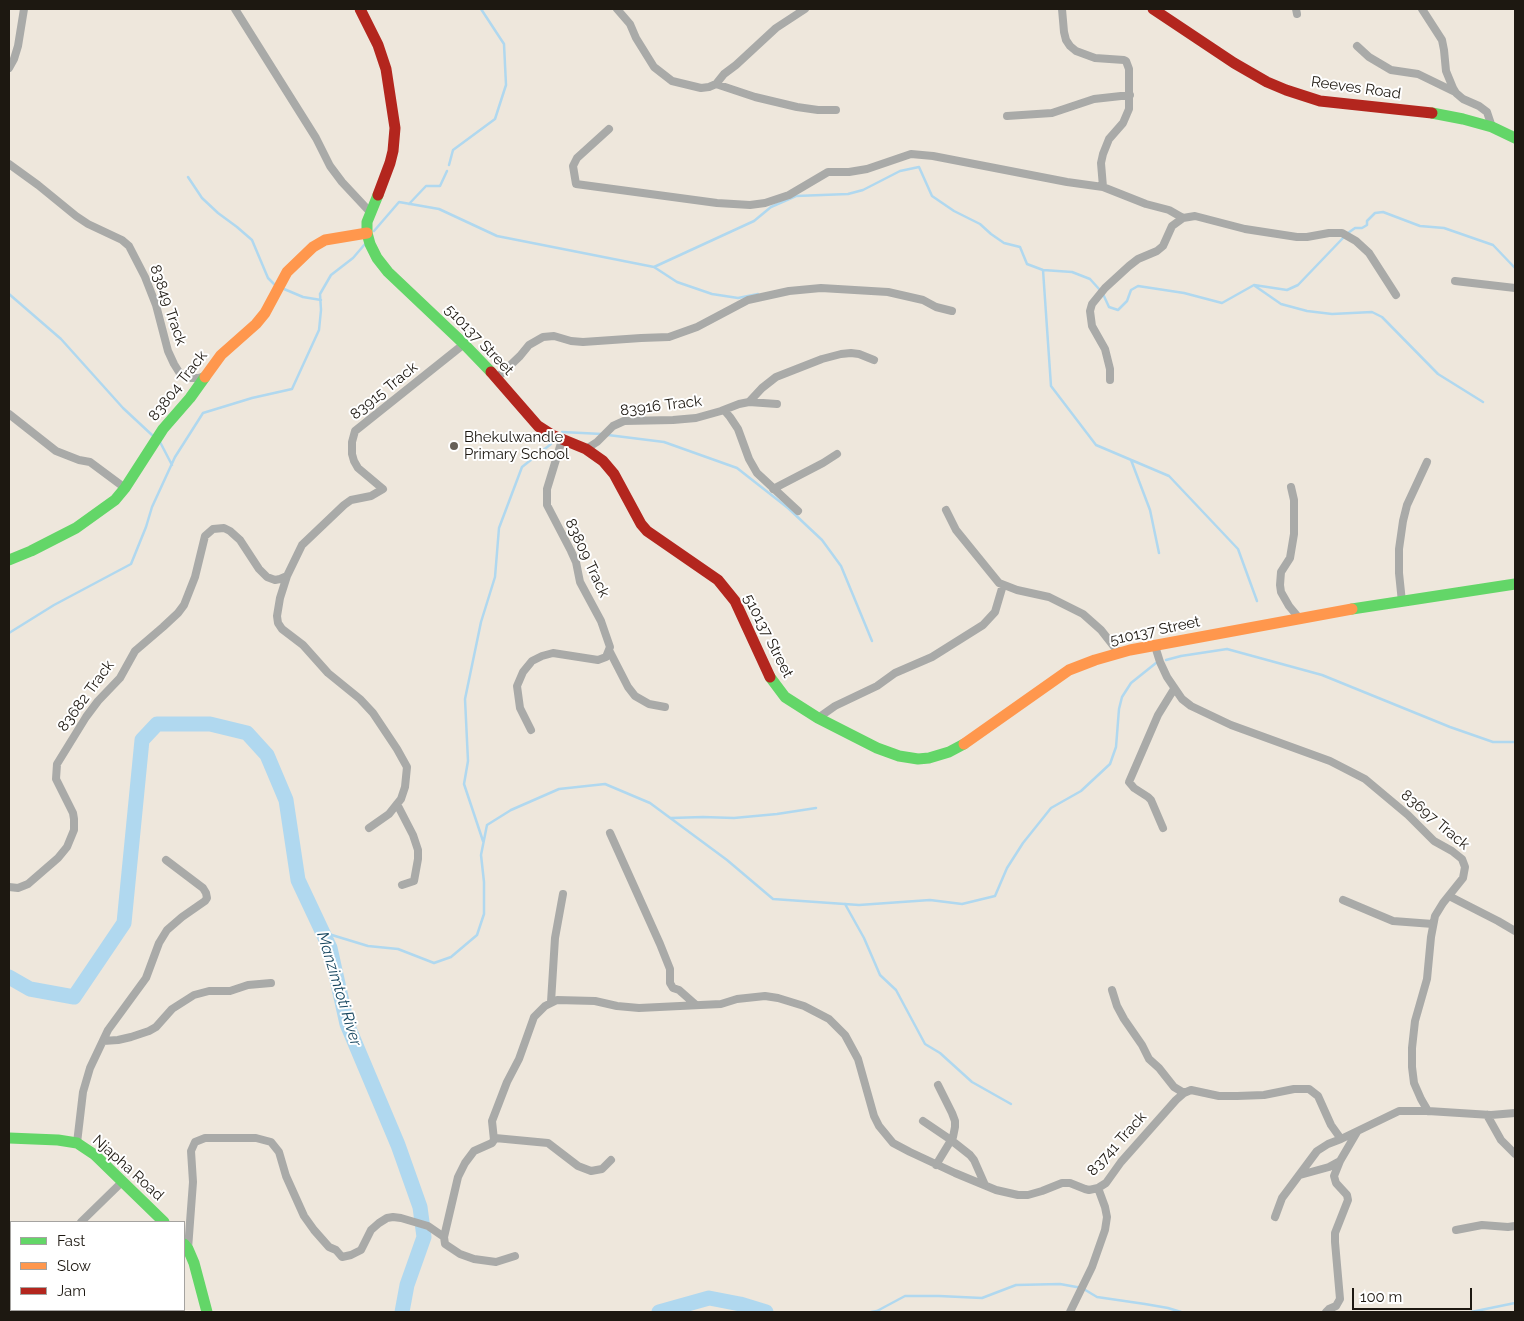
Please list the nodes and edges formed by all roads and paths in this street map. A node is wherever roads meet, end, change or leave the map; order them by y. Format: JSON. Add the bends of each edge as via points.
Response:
{"nodes":[{"id":1,"x":24,"y":9,"type":"edge"},
{"id":2,"x":235,"y":9,"type":"edge"},
{"id":3,"x":360,"y":9,"type":"edge"},
{"id":4,"x":617,"y":9,"type":"edge"},
{"id":5,"x":805,"y":9,"type":"edge"},
{"id":6,"x":1062,"y":9,"type":"edge"},
{"id":7,"x":1153,"y":9,"type":"edge"},
{"id":8,"x":1422,"y":9,"type":"edge"},
{"id":9,"x":1357,"y":46,"type":"dead end"},
{"id":10,"x":9,"y":68,"type":"edge"},
{"id":11,"x":718,"y":81,"type":"junction"},
{"id":12,"x":1455,"y":92,"type":"junction"},
{"id":13,"x":1130,"y":95,"type":"junction"},
{"id":14,"x":836,"y":110,"type":"dead end"},
{"id":15,"x":1007,"y":116,"type":"dead end"},
{"id":16,"x":1492,"y":127,"type":"junction"},
{"id":17,"x":609,"y":129,"type":"dead end"},
{"id":18,"x":1515,"y":138,"type":"edge"},
{"id":19,"x":9,"y":164,"type":"edge"},
{"id":20,"x":1104,"y":187,"type":"junction"},
{"id":21,"x":370,"y":212,"type":"junction"},
{"id":22,"x":1184,"y":218,"type":"junction"},
{"id":23,"x":367,"y":232,"type":"junction"},
{"id":24,"x":1455,"y":282,"type":"dead end"},
{"id":25,"x":1515,"y":288,"type":"edge"},
{"id":26,"x":1396,"y":295,"type":"dead end"},
{"id":27,"x":952,"y":311,"type":"dead end"},
{"id":28,"x":464,"y":344,"type":"junction"},
{"id":29,"x":874,"y":360,"type":"dead end"},
{"id":30,"x":205,"y":376,"type":"junction"},
{"id":31,"x":186,"y":378,"type":"junction"},
{"id":32,"x":497,"y":378,"type":"junction"},
{"id":33,"x":1110,"y":380,"type":"dead end"},
{"id":34,"x":190,"y":398,"type":"junction"},
{"id":35,"x":749,"y":402,"type":"junction"},
{"id":36,"x":777,"y":404,"type":"dead end"},
{"id":37,"x":724,"y":410,"type":"junction"},
{"id":38,"x":9,"y":414,"type":"edge"},
{"id":39,"x":562,"y":440,"type":"junction"},
{"id":40,"x":586,"y":449,"type":"junction"},
{"id":41,"x":837,"y":454,"type":"dead end"},
{"id":42,"x":1427,"y":462,"type":"dead end"},
{"id":43,"x":1291,"y":487,"type":"dead end"},
{"id":44,"x":125,"y":488,"type":"junction"},
{"id":45,"x":773,"y":489,"type":"junction"},
{"id":46,"x":946,"y":510,"type":"dead end"},
{"id":47,"x":798,"y":511,"type":"dead end"},
{"id":48,"x":9,"y":560,"type":"edge"},
{"id":49,"x":287,"y":576,"type":"junction"},
{"id":50,"x":1515,"y":584,"type":"edge"},
{"id":51,"x":1003,"y":585,"type":"junction"},
{"id":52,"x":1402,"y":602,"type":"junction"},
{"id":53,"x":1300,"y":618,"type":"junction"},
{"id":54,"x":1155,"y":646,"type":"junction"},
{"id":55,"x":609,"y":650,"type":"junction"},
{"id":56,"x":1119,"y":652,"type":"junction"},
{"id":57,"x":1174,"y":689,"type":"junction"},
{"id":58,"x":665,"y":707,"type":"dead end"},
{"id":59,"x":818,"y":718,"type":"junction"},
{"id":60,"x":531,"y":730,"type":"dead end"},
{"id":61,"x":397,"y":804,"type":"junction"},
{"id":62,"x":369,"y":828,"type":"dead end"},
{"id":63,"x":1163,"y":828,"type":"dead end"},
{"id":64,"x":610,"y":833,"type":"dead end"},
{"id":65,"x":166,"y":860,"type":"dead end"},
{"id":66,"x":402,"y":885,"type":"dead end"},
{"id":67,"x":9,"y":887,"type":"edge"},
{"id":68,"x":563,"y":894,"type":"dead end"},
{"id":69,"x":1449,"y":896,"type":"junction"},
{"id":70,"x":1343,"y":900,"type":"dead end"},
{"id":71,"x":1433,"y":924,"type":"junction"},
{"id":72,"x":1515,"y":931,"type":"edge"},
{"id":73,"x":271,"y":983,"type":"dead end"},
{"id":74,"x":1112,"y":990,"type":"dead end"},
{"id":75,"x":551,"y":1002,"type":"junction"},
{"id":76,"x":696,"y":1005,"type":"junction"},
{"id":77,"x":103,"y":1040,"type":"junction"},
{"id":78,"x":938,"y":1085,"type":"dead end"},
{"id":79,"x":1184,"y":1093,"type":"junction"},
{"id":80,"x":1428,"y":1110,"type":"junction"},
{"id":81,"x":1515,"y":1113,"type":"edge"},
{"id":82,"x":1487,"y":1115,"type":"junction"},
{"id":83,"x":923,"y":1121,"type":"dead end"},
{"id":84,"x":1357,"y":1132,"type":"junction"},
{"id":85,"x":9,"y":1138,"type":"edge"},
{"id":86,"x":495,"y":1138,"type":"junction"},
{"id":87,"x":1340,"y":1139,"type":"junction"},
{"id":88,"x":951,"y":1140,"type":"junction"},
{"id":89,"x":77,"y":1143,"type":"junction"},
{"id":90,"x":1515,"y":1154,"type":"edge"},
{"id":91,"x":611,"y":1160,"type":"dead end"},
{"id":92,"x":1340,"y":1161,"type":"junction"},
{"id":93,"x":936,"y":1165,"type":"junction"},
{"id":94,"x":1300,"y":1175,"type":"junction"},
{"id":95,"x":122,"y":1182,"type":"junction"},
{"id":96,"x":985,"y":1185,"type":"junction"},
{"id":97,"x":1098,"y":1188,"type":"junction"},
{"id":98,"x":1274,"y":1217,"type":"dead end"},
{"id":99,"x":82,"y":1221,"type":"edge"},
{"id":100,"x":163,"y":1221,"type":"edge"},
{"id":101,"x":1515,"y":1226,"type":"edge"},
{"id":102,"x":1456,"y":1230,"type":"dead end"},
{"id":103,"x":444,"y":1237,"type":"junction"},
{"id":104,"x":186,"y":1246,"type":"edge"},
{"id":105,"x":515,"y":1256,"type":"dead end"},
{"id":106,"x":206,"y":1312,"type":"edge"},
{"id":107,"x":1070,"y":1312,"type":"edge"},
{"id":108,"x":1326,"y":1312,"type":"edge"}],
"edges":[{"from":1,"to":10,"type":"street","via":[[18,46]]},
{"from":2,"to":21,"type":"street","via":[[316,138],[330,166]]},
{"from":3,"to":21,"type":"street","name":"510137 Street","via":[[386,69],[395,128],[390,163]]},
{"from":4,"to":11,"type":"street","via":[[630,24],[646,57],[663,76],[707,88]]},
{"from":5,"to":11,"type":"street","via":[[776,28]]},
{"from":6,"to":13,"type":"street","via":[[1064,32],[1070,46],[1095,58],[1126,61]]},
{"from":7,"to":16,"type":"street","name":"Reeves Road","via":[[1234,63],[1286,90],[1320,101],[1431,113]]},
{"from":8,"to":12,"type":"street","via":[[1442,40],[1448,77]]},
{"from":9,"to":12,"type":"street","via":[[1391,70],[1418,74]]},
{"from":11,"to":14,"type":"street","via":[[755,97],[797,107]]},
{"from":12,"to":16,"type":"street","via":[[1487,112]]},
{"from":13,"to":15,"type":"street","via":[[1094,99],[1052,113]]},
{"from":13,"to":20,"type":"street","via":[[1127,117],[1109,139],[1103,154]]},
{"from":16,"to":18,"type":"street","name":"Reeves Road"},
{"from":17,"to":20,"type":"street","via":[[577,158],[573,166],[576,184],[750,205],[789,195],[828,172],[867,169],[921,154]]},
{"from":19,"to":31,"type":"street","name":"83849 Track","via":[[76,216],[129,246],[156,305],[168,351]]},
{"from":20,"to":22,"type":"street"},
{"from":21,"to":23,"type":"street","name":"510137 Street"},
{"from":22,"to":26,"type":"street","via":[[1195,216],[1245,229],[1297,237],[1342,233],[1369,253]]},
{"from":22,"to":33,"type":"street","via":[[1172,226],[1163,246],[1128,266],[1092,304],[1092,326],[1105,349]]},
{"from":23,"to":28,"type":"street","name":"510137 Street","via":[[376,258],[388,272]]},
{"from":23,"to":30,"type":"street","name":"83804 Track","via":[[325,240],[303,254],[287,272],[256,324],[220,355]]},
{"from":24,"to":25,"type":"street"},
{"from":27,"to":32,"type":"street","via":[[888,292],[821,288],[789,291],[748,300],[697,328],[668,337],[584,342],[543,337],[529,345]]},
{"from":28,"to":32,"type":"street","name":"510137 Street"},
{"from":28,"to":49,"type":"street","name":"83915 Track","via":[[355,431],[352,442],[354,461],[383,489],[344,505],[302,545]]},
{"from":29,"to":35,"type":"street","via":[[859,354],[822,359],[776,377]]},
{"from":30,"to":31,"type":"street"},
{"from":30,"to":34,"type":"street","name":"83804 Track"},
{"from":31,"to":34,"type":"street"},
{"from":32,"to":39,"type":"street","name":"510137 Street","via":[[538,426]]},
{"from":34,"to":44,"type":"street","name":"83804 Track","via":[[163,429]]},
{"from":35,"to":36,"type":"street","name":"83916 Track"},
{"from":35,"to":37,"type":"street","name":"83916 Track"},
{"from":37,"to":40,"type":"street","name":"83916 Track","via":[[684,420],[624,421]]},
{"from":37,"to":45,"type":"street","via":[[738,429],[757,473]]},
{"from":38,"to":44,"type":"street","via":[[56,451],[90,462]]},
{"from":39,"to":40,"type":"street","name":"510137 Street"},
{"from":39,"to":55,"type":"street","name":"83809 Track","via":[[549,480],[547,501],[576,562],[582,587],[601,620]]},
{"from":40,"to":59,"type":"street","name":"510137 Street","via":[[608,466],[643,527],[718,580],[735,601],[778,688]]},
{"from":41,"to":45,"type":"street"},
{"from":42,"to":52,"type":"street","via":[[1407,504],[1403,521],[1399,550]]},
{"from":43,"to":53,"type":"street","via":[[1294,534],[1280,585],[1289,606]]},
{"from":44,"to":48,"type":"street","name":"83804 Track","via":[[115,500],[76,528]]},
{"from":45,"to":47,"type":"street"},
{"from":46,"to":51,"type":"street","via":[[956,530]]},
{"from":49,"to":61,"type":"street","via":[[278,609],[278,623],[328,673],[360,699],[397,749],[407,767],[407,777]]},
{"from":49,"to":67,"type":"street","name":"83682 Track","via":[[275,580],[267,577],[240,540],[224,528],[212,529],[205,536],[184,605],[135,651],[120,678],[86,717],[57,764],[56,779],[74,819],[74,830],[67,847],[28,884]]},
{"from":50,"to":52,"type":"street","name":"510137 Street"},
{"from":51,"to":56,"type":"street","via":[[1049,597],[1083,614]]},
{"from":51,"to":59,"type":"street","via":[[996,612],[983,625],[932,657],[835,706]]},
{"from":52,"to":53,"type":"street","name":"510137 Street"},
{"from":53,"to":54,"type":"street","name":"510137 Street"},
{"from":54,"to":56,"type":"street","name":"510137 Street"},
{"from":54,"to":57,"type":"street","name":"83697 Track"},
{"from":55,"to":58,"type":"street","name":"83809 Track","via":[[635,696],[649,704]]},
{"from":55,"to":60,"type":"street","via":[[606,657],[598,660],[557,653],[532,661],[517,686],[520,708]]},
{"from":56,"to":59,"type":"street","name":"510137 Street","via":[[1069,670],[965,743],[929,758],[910,758],[888,752]]},
{"from":57,"to":63,"type":"street","via":[[1158,715],[1129,782],[1151,800]]},
{"from":57,"to":69,"type":"street","name":"83697 Track","via":[[1198,710],[1330,761],[1373,784],[1434,841],[1462,859],[1464,874]]},
{"from":61,"to":62,"type":"street"},
{"from":61,"to":66,"type":"street","via":[[418,850],[414,881]]},
{"from":64,"to":76,"type":"street","via":[[660,944],[670,969],[670,983]]},
{"from":65,"to":77,"type":"street","via":[[203,888],[207,898],[168,930],[146,978]]},
{"from":68,"to":75,"type":"street","via":[[555,938]]},
{"from":69,"to":71,"type":"street","name":"83697 Track","via":[[1438,910]]},
{"from":69,"to":72,"type":"street"},
{"from":70,"to":71,"type":"street","via":[[1392,921]]},
{"from":71,"to":80,"type":"street","name":"83697 Track","via":[[1427,979],[1415,1021],[1412,1048],[1414,1083]]},
{"from":73,"to":77,"type":"street","via":[[194,995],[172,1009],[149,1031],[130,1038]]},
{"from":74,"to":79,"type":"street","via":[[1120,1013],[1149,1059],[1174,1087]]},
{"from":75,"to":76,"type":"street","name":"83741 Track","via":[[577,1000],[639,1008]]},
{"from":75,"to":86,"type":"street","via":[[534,1017],[519,1059],[506,1082],[492,1121]]},
{"from":76,"to":93,"type":"street","name":"83741 Track","via":[[721,1004],[756,996],[778,998],[823,1015],[845,1035],[858,1059],[879,1126],[898,1146]]},
{"from":77,"to":89,"type":"street","via":[[83,1092]]},
{"from":78,"to":88,"type":"street","via":[[955,1121]]},
{"from":79,"to":87,"type":"street","via":[[1196,1090],[1219,1096],[1237,1096],[1309,1089],[1318,1096]]},
{"from":79,"to":97,"type":"street","name":"83741 Track"},
{"from":80,"to":82,"type":"street"},
{"from":80,"to":84,"type":"street","via":[[1396,1112]]},
{"from":81,"to":82,"type":"street"},
{"from":82,"to":90,"type":"street","via":[[1501,1140]]},
{"from":83,"to":88,"type":"street"},
{"from":84,"to":87,"type":"street"},
{"from":84,"to":92,"type":"street"},
{"from":85,"to":89,"type":"street","name":"Njapha Road"},
{"from":86,"to":91,"type":"street","via":[[548,1143],[578,1166],[591,1171],[602,1169]]},
{"from":86,"to":103,"type":"street","via":[[492,1143],[474,1151],[464,1163]]},
{"from":87,"to":94,"type":"street","via":[[1318,1149]]},
{"from":88,"to":93,"type":"street"},
{"from":88,"to":96,"type":"street","via":[[974,1160]]},
{"from":89,"to":95,"type":"street","name":"Njapha Road","via":[[95,1155]]},
{"from":92,"to":94,"type":"street"},
{"from":92,"to":108,"type":"street","via":[[1334,1180],[1347,1194],[1348,1200],[1335,1242],[1340,1294],[1338,1304]]},
{"from":93,"to":96,"type":"street","name":"83741 Track"},
{"from":94,"to":98,"type":"street","via":[[1282,1198]]},
{"from":95,"to":99,"type":"street"},
{"from":95,"to":100,"type":"street","name":"Njapha Road"},
{"from":96,"to":97,"type":"street","name":"83741 Track","via":[[1018,1195],[1042,1191],[1062,1182],[1089,1190]]},
{"from":97,"to":107,"type":"street","via":[[1107,1217],[1105,1230]]},
{"from":101,"to":102,"type":"street","via":[[1482,1225]]},
{"from":103,"to":104,"type":"street","via":[[428,1226],[387,1218],[371,1230],[361,1250],[342,1257],[304,1216],[279,1152],[271,1142],[256,1138],[205,1138],[195,1142],[191,1151],[193,1182]]},
{"from":103,"to":105,"type":"street","via":[[448,1246],[474,1259],[496,1262]]},
{"from":104,"to":106,"type":"street","via":[[194,1263]]}]}
